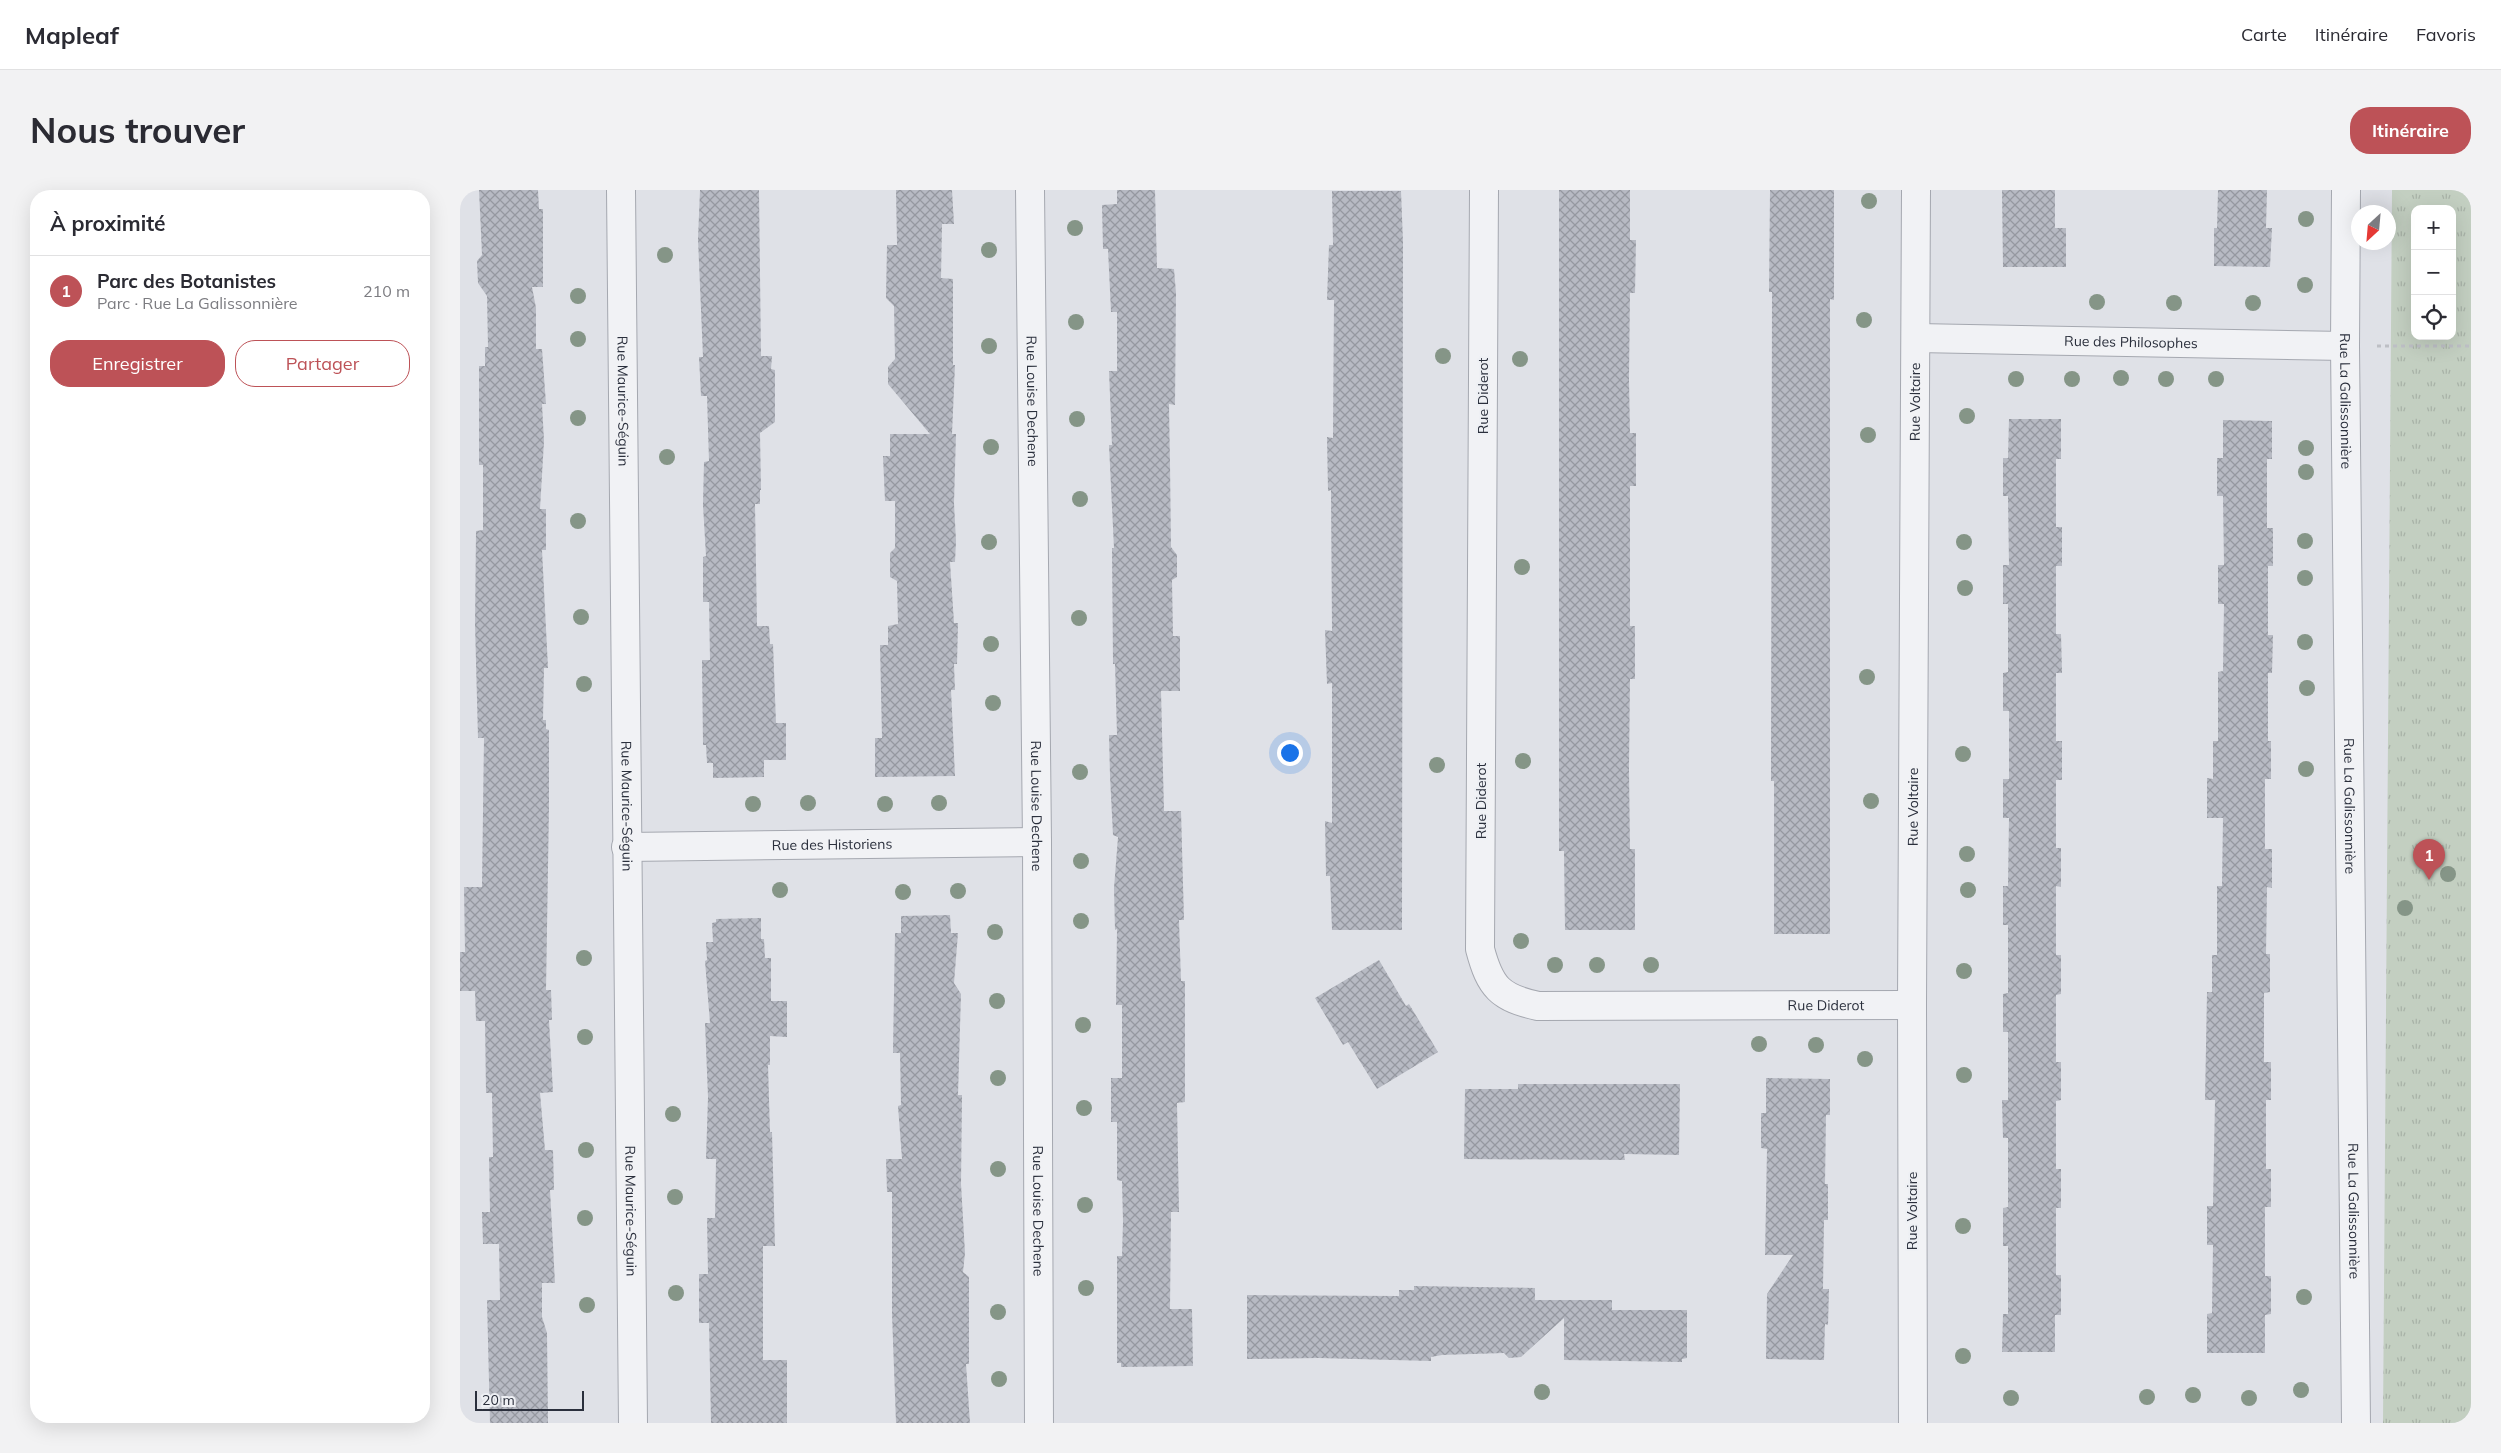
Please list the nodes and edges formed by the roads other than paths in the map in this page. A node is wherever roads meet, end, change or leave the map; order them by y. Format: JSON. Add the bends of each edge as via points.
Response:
{"nodes":[{"id":1,"x":621,"y":190,"type":"edge"},
{"id":2,"x":1030,"y":190,"type":"edge"},
{"id":3,"x":1484,"y":190,"type":"edge"},
{"id":4,"x":1916,"y":190,"type":"edge"},
{"id":5,"x":2346,"y":190,"type":"edge"},
{"id":6,"x":1916,"y":338,"type":"junction"},
{"id":7,"x":2345,"y":346,"type":"junction"},
{"id":8,"x":1037,"y":842,"type":"junction"},
{"id":9,"x":626,"y":847,"type":"junction"},
{"id":10,"x":1912,"y":1005,"type":"junction"},
{"id":11,"x":632,"y":1423,"type":"edge"},
{"id":12,"x":1039,"y":1423,"type":"edge"},
{"id":13,"x":1913,"y":1423,"type":"edge"},
{"id":14,"x":2356,"y":1423,"type":"edge"}],
"edges":[{"from":1,"to":9,"type":"street","name":"Rue Maurice-Séguin"},
{"from":2,"to":8,"type":"street","name":"Rue Louise Dechene"},
{"from":3,"to":10,"type":"street","name":"Rue Diderot","via":[[1480,950],[1486,972],[1500,992],[1518,1002],[1538,1006]]},
{"from":4,"to":6,"type":"street","name":"Rue Voltaire"},
{"from":5,"to":7,"type":"street","name":"Rue La Galissonnière"},
{"from":6,"to":7,"type":"street","name":"Rue des Philosophes"},
{"from":6,"to":10,"type":"street","name":"Rue Voltaire"},
{"from":7,"to":14,"type":"street","name":"Rue La Galissonnière"},
{"from":8,"to":9,"type":"street","name":"Rue des Historiens"},
{"from":8,"to":12,"type":"street","name":"Rue Louise Dechene"},
{"from":9,"to":11,"type":"street","name":"Rue Maurice-Séguin"},
{"from":10,"to":13,"type":"street","name":"Rue Voltaire"}]}
